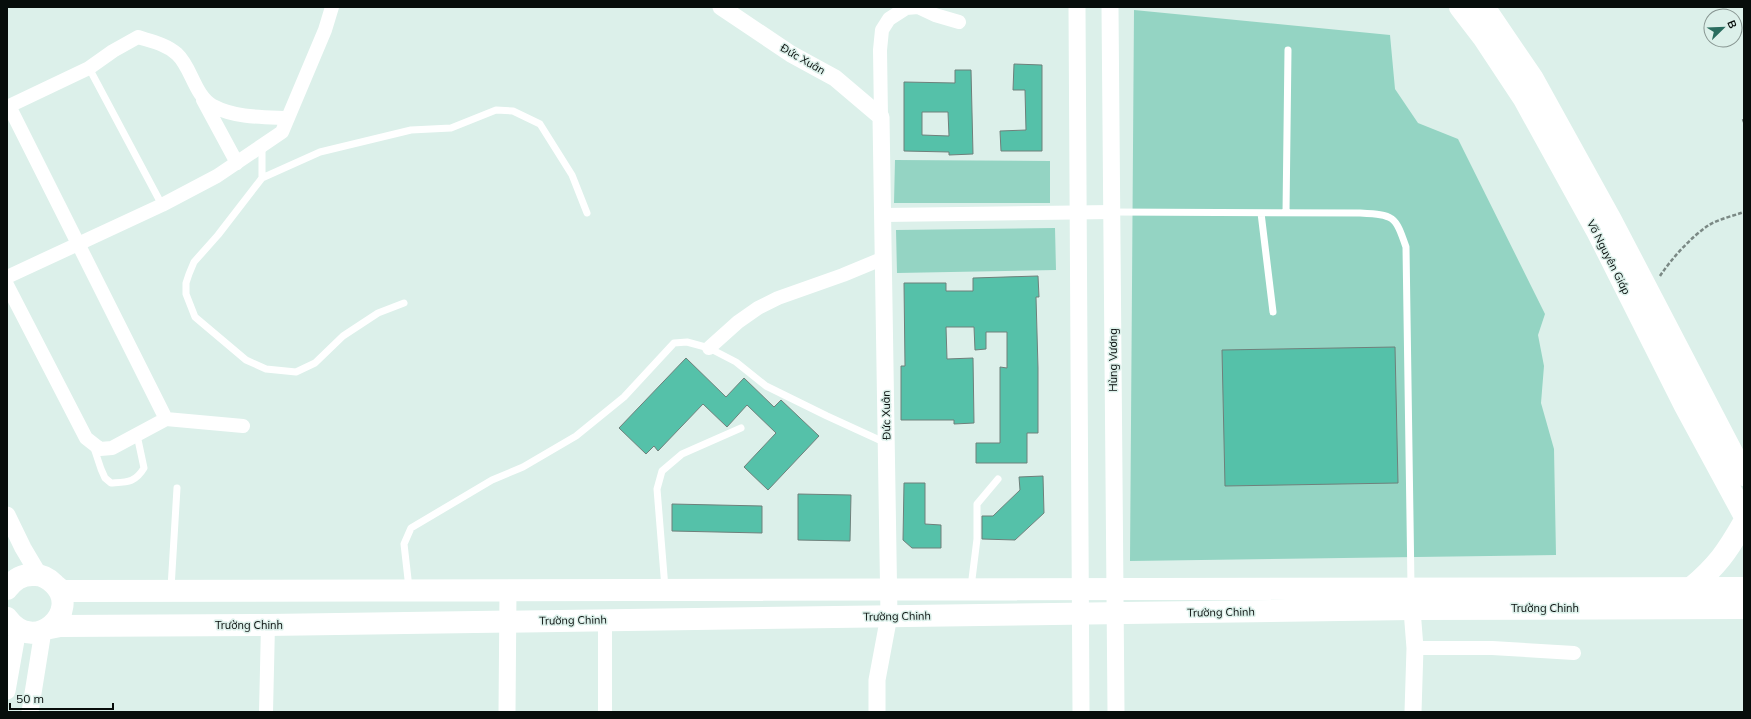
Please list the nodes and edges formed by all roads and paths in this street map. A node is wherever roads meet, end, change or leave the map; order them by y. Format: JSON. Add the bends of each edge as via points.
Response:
{"nodes":[{"id":1,"x":332,"y":7,"type":"edge"},
{"id":2,"x":721,"y":7,"type":"edge"},
{"id":3,"x":1077,"y":7,"type":"edge"},
{"id":4,"x":1110,"y":7,"type":"edge"},
{"id":5,"x":1460,"y":7,"type":"edge"},
{"id":6,"x":1484,"y":7,"type":"edge"},
{"id":7,"x":959,"y":22,"type":"dead end"},
{"id":8,"x":1288,"y":50,"type":"dead end"},
{"id":9,"x":89,"y":68,"type":"junction"},
{"id":10,"x":199,"y":92,"type":"junction"},
{"id":11,"x":8,"y":106,"type":"edge"},
{"id":12,"x":881,"y":117,"type":"junction"},
{"id":13,"x":288,"y":118,"type":"junction"},
{"id":14,"x":262,"y":147,"type":"junction"},
{"id":15,"x":237,"y":163,"type":"junction"},
{"id":16,"x":262,"y":178,"type":"junction"},
{"id":17,"x":162,"y":206,"type":"junction"},
{"id":18,"x":1112,"y":212,"type":"junction"},
{"id":19,"x":1744,"y":212,"type":"edge"},
{"id":20,"x":587,"y":213,"type":"dead end"},
{"id":21,"x":1078,"y":213,"type":"junction"},
{"id":22,"x":1261,"y":213,"type":"junction"},
{"id":23,"x":1286,"y":213,"type":"junction"},
{"id":24,"x":883,"y":215,"type":"junction"},
{"id":25,"x":79,"y":245,"type":"junction"},
{"id":26,"x":884,"y":258,"type":"junction"},
{"id":27,"x":7,"y":277,"type":"edge"},
{"id":28,"x":7,"y":285,"type":"edge"},
{"id":29,"x":1649,"y":294,"type":"junction"},
{"id":30,"x":404,"y":303,"type":"dead end"},
{"id":31,"x":1273,"y":312,"type":"dead end"},
{"id":32,"x":709,"y":348,"type":"junction"},
{"id":33,"x":166,"y":419,"type":"junction"},
{"id":34,"x":243,"y":426,"type":"dead end"},
{"id":35,"x":741,"y":428,"type":"dead end"},
{"id":36,"x":137,"y":435,"type":"junction"},
{"id":37,"x":886,"y":443,"type":"junction"},
{"id":38,"x":93,"y":445,"type":"junction"},
{"id":39,"x":1744,"y":475,"type":"edge"},
{"id":40,"x":998,"y":479,"type":"dead end"},
{"id":41,"x":176,"y":488,"type":"dead end"},
{"id":42,"x":7,"y":515,"type":"edge"},
{"id":43,"x":1744,"y":515,"type":"edge"},
{"id":44,"x":1744,"y":522,"type":"edge"},
{"id":45,"x":9,"y":581,"type":"edge"},
{"id":46,"x":48,"y":581,"type":"junction"},
{"id":47,"x":1691,"y":588,"type":"junction"},
{"id":48,"x":1744,"y":588,"type":"edge"},
{"id":49,"x":971,"y":589,"type":"junction"},
{"id":50,"x":1080,"y":589,"type":"junction"},
{"id":51,"x":1114,"y":589,"type":"junction"},
{"id":52,"x":409,"y":590,"type":"junction"},
{"id":53,"x":508,"y":590,"type":"junction"},
{"id":54,"x":666,"y":590,"type":"junction"},
{"id":55,"x":888,"y":590,"type":"junction"},
{"id":56,"x":171,"y":591,"type":"junction"},
{"id":57,"x":1411,"y":599,"type":"junction"},
{"id":58,"x":1744,"y":608,"type":"edge"},
{"id":59,"x":1080,"y":614,"type":"junction"},
{"id":60,"x":1115,"y":614,"type":"junction"},
{"id":61,"x":889,"y":616,"type":"junction"},
{"id":62,"x":666,"y":618,"type":"junction"},
{"id":63,"x":605,"y":620,"type":"junction"},
{"id":64,"x":508,"y":621,"type":"junction"},
{"id":65,"x":11,"y":624,"type":"edge"},
{"id":66,"x":268,"y":625,"type":"junction"},
{"id":67,"x":46,"y":630,"type":"junction"},
{"id":68,"x":1415,"y":648,"type":"junction"},
{"id":69,"x":1574,"y":653,"type":"dead end"},
{"id":70,"x":7,"y":691,"type":"edge"},
{"id":71,"x":30,"y":712,"type":"edge"},
{"id":72,"x":266,"y":712,"type":"edge"},
{"id":73,"x":507,"y":712,"type":"edge"},
{"id":74,"x":605,"y":712,"type":"edge"},
{"id":75,"x":877,"y":712,"type":"edge"},
{"id":76,"x":1081,"y":712,"type":"edge"},
{"id":77,"x":1116,"y":712,"type":"edge"},
{"id":78,"x":1413,"y":712,"type":"edge"}],
"edges":[{"from":1,"to":13,"type":"street"},
{"from":2,"to":12,"type":"street","name":"Đức Xuân","via":[[791,54],[835,78]]},
{"from":3,"to":21,"type":"street"},
{"from":4,"to":18,"type":"street","name":"Hùng Vương"},
{"from":5,"to":43,"type":"main road","name":"Võ Nguyên Giáp","via":[[1483,37],[1527,106],[1598,233],[1685,406]]},
{"from":6,"to":29,"type":"main road","name":"Võ Nguyên Giáp","via":[[1533,79]]},
{"from":7,"to":12,"type":"street","name":"Đức Xuân","via":[[918,7],[906,8],[889,19],[882,30],[880,50]]},
{"from":8,"to":23,"type":"lane"},
{"from":9,"to":10,"type":"street","via":[[138,37],[156,42],[176,54],[187,67]]},
{"from":9,"to":11,"type":"street"},
{"from":9,"to":17,"type":"lane"},
{"from":10,"to":13,"type":"street","via":[[213,106],[244,116]]},
{"from":10,"to":15,"type":"street"},
{"from":11,"to":25,"type":"street"},
{"from":12,"to":24,"type":"street","name":"Đức Xuân"},
{"from":13,"to":14,"type":"street","via":[[282,132]]},
{"from":14,"to":15,"type":"street"},
{"from":14,"to":16,"type":"lane"},
{"from":15,"to":17,"type":"street"},
{"from":16,"to":20,"type":"lane","via":[[320,152],[411,130],[451,128],[496,110],[513,111],[540,124],[572,175]]},
{"from":16,"to":30,"type":"lane","via":[[194,262],[186,283],[186,294],[195,317],[246,360],[266,370],[296,372],[315,364],[343,336],[378,313]]},
{"from":17,"to":25,"type":"street"},
{"from":18,"to":21,"type":"street"},
{"from":18,"to":22,"type":"lane"},
{"from":18,"to":51,"type":"street","name":"Hùng Vương"},
{"from":19,"to":29,"type":"path","via":[[1711,224],[1698,234],[1665,268]]},
{"from":21,"to":24,"type":"street"},
{"from":21,"to":50,"type":"street"},
{"from":22,"to":23,"type":"lane"},
{"from":22,"to":31,"type":"lane"},
{"from":23,"to":57,"type":"lane","via":[[1386,214],[1398,224],[1406,247]]},
{"from":24,"to":26,"type":"street","name":"Đức Xuân"},
{"from":25,"to":27,"type":"street"},
{"from":25,"to":33,"type":"street"},
{"from":26,"to":32,"type":"street","via":[[758,308]]},
{"from":26,"to":37,"type":"street","name":"Đức Xuân"},
{"from":28,"to":38,"type":"street","via":[[86,438]]},
{"from":29,"to":39,"type":"main road","name":"Võ Nguyên Giáp"},
{"from":32,"to":37,"type":"lane","via":[[736,362],[766,386]]},
{"from":32,"to":52,"type":"lane","via":[[687,342],[674,343],[624,397],[576,436],[523,467],[492,480],[411,528],[404,544]]},
{"from":33,"to":34,"type":"street"},
{"from":33,"to":36,"type":"street"},
{"from":35,"to":54,"type":"lane","via":[[682,454],[662,471],[658,489]]},
{"from":36,"to":38,"type":"street","via":[[112,448],[100,449]]},
{"from":36,"to":38,"type":"lane","via":[[144,468],[138,477],[130,481],[111,483],[105,478]]},
{"from":37,"to":55,"type":"street","name":"Đức Xuân"},
{"from":40,"to":49,"type":"lane","via":[[977,504],[977,538]]},
{"from":41,"to":56,"type":"lane"},
{"from":42,"to":46,"type":"street","via":[[22,548]]},
{"from":44,"to":47,"type":"main road","via":[[1727,552]]},
{"from":45,"to":46,"type":"main road","via":[[30,574]]},
{"from":46,"to":56,"type":"main road","name":"Trường Chinh","via":[[62,591]]},
{"from":46,"to":67,"type":"main road","via":[[61,598],[61,612],[55,623]]},
{"from":47,"to":48,"type":"main road","name":"Trường Chinh"},
{"from":47,"to":57,"type":"main road","name":"Trường Chinh"},
{"from":49,"to":50,"type":"main road","name":"Trường Chinh"},
{"from":49,"to":55,"type":"main road","name":"Trường Chinh"},
{"from":50,"to":51,"type":"main road","name":"Trường Chinh"},
{"from":50,"to":59,"type":"street"},
{"from":51,"to":57,"type":"main road","name":"Trường Chinh"},
{"from":51,"to":60,"type":"street","name":"Hùng Vương"},
{"from":52,"to":53,"type":"main road","name":"Trường Chinh"},
{"from":52,"to":56,"type":"main road","name":"Trường Chinh"},
{"from":53,"to":54,"type":"main road","name":"Trường Chinh"},
{"from":53,"to":64,"type":"street"},
{"from":54,"to":55,"type":"main road","name":"Trường Chinh"},
{"from":54,"to":62,"type":"main road"},
{"from":55,"to":61,"type":"street","name":"Đức Xuân"},
{"from":57,"to":58,"type":"main road","name":"Trường Chinh"},
{"from":57,"to":60,"type":"main road","name":"Trường Chinh"},
{"from":57,"to":68,"type":"street"},
{"from":59,"to":60,"type":"main road","name":"Trường Chinh"},
{"from":59,"to":61,"type":"main road","name":"Trường Chinh"},
{"from":59,"to":76,"type":"street"},
{"from":60,"to":77,"type":"street","name":"Hùng Vương"},
{"from":61,"to":62,"type":"main road","name":"Trường Chinh"},
{"from":61,"to":75,"type":"street","name":"Đức Xuân","via":[[876,680]]},
{"from":62,"to":63,"type":"main road","name":"Trường Chinh"},
{"from":63,"to":64,"type":"main road","name":"Trường Chinh"},
{"from":63,"to":74,"type":"street"},
{"from":64,"to":66,"type":"main road","name":"Trường Chinh"},
{"from":64,"to":73,"type":"street"},
{"from":65,"to":67,"type":"main road","name":"Trường Chinh","via":[[30,633]]},
{"from":65,"to":70,"type":"street"},
{"from":66,"to":67,"type":"main road","name":"Trường Chinh","via":[[60,626]]},
{"from":66,"to":72,"type":"street"},
{"from":67,"to":71,"type":"street"},
{"from":68,"to":69,"type":"street","via":[[1492,648]]},
{"from":68,"to":78,"type":"street"}]}
